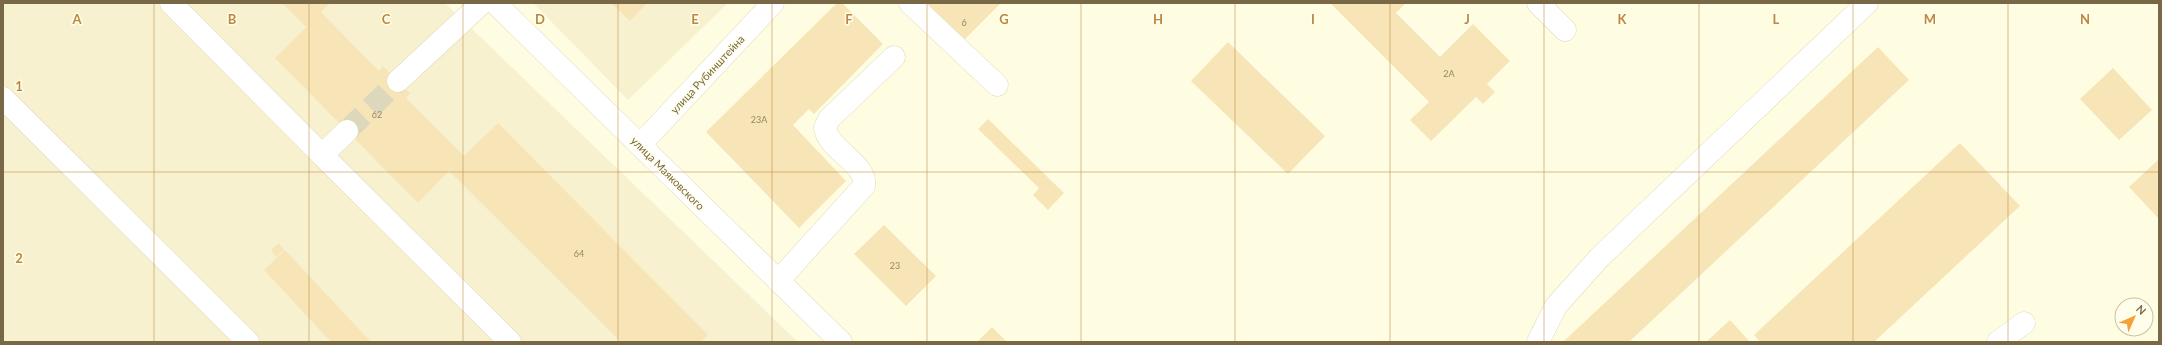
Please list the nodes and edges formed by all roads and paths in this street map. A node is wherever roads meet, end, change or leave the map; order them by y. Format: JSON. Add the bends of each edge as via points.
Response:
{"nodes":[{"id":1,"x":171,"y":3,"type":"edge"},
{"id":2,"x":482,"y":3,"type":"edge"},
{"id":3,"x":495,"y":3,"type":"edge"},
{"id":4,"x":773,"y":3,"type":"edge"},
{"id":5,"x":910,"y":3,"type":"edge"},
{"id":6,"x":1538,"y":3,"type":"edge"},
{"id":7,"x":1867,"y":3,"type":"edge"},
{"id":8,"x":1565,"y":30,"type":"dead end"},
{"id":9,"x":894,"y":57,"type":"dead end"},
{"id":10,"x":398,"y":81,"type":"tunnel mouth"},
{"id":11,"x":997,"y":85,"type":"dead end"},
{"id":12,"x":3,"y":98,"type":"edge"},
{"id":13,"x":347,"y":131,"type":"tunnel mouth"},
{"id":14,"x":640,"y":145,"type":"junction"},
{"id":15,"x":322,"y":155,"type":"junction"},
{"id":16,"x":778,"y":281,"type":"junction"},
{"id":17,"x":2024,"y":323,"type":"dead end"},
{"id":18,"x":248,"y":342,"type":"edge"},
{"id":19,"x":510,"y":342,"type":"edge"},
{"id":20,"x":841,"y":342,"type":"edge"},
{"id":21,"x":1538,"y":342,"type":"edge"},
{"id":22,"x":1998,"y":342,"type":"edge"}],
"edges":[{"from":1,"to":15,"type":"street"},
{"from":2,"to":10,"type":"street"},
{"from":3,"to":14,"type":"street","name":"улица Маяковского"},
{"from":4,"to":14,"type":"street","name":"улица Рубинштейна"},
{"from":5,"to":11,"type":"street"},
{"from":6,"to":8,"type":"street"},
{"from":7,"to":21,"type":"street","via":[[1600,257],[1556,306]]},
{"from":9,"to":16,"type":"street","via":[[826,123],[828,138],[860,172],[865,181],[864,186]]},
{"from":12,"to":18,"type":"street"},
{"from":13,"to":15,"type":"street"},
{"from":14,"to":16,"type":"street","name":"улица Маяковского"},
{"from":15,"to":19,"type":"street"},
{"from":16,"to":20,"type":"street","name":"улица Маяковского"},
{"from":17,"to":22,"type":"street"}]}
